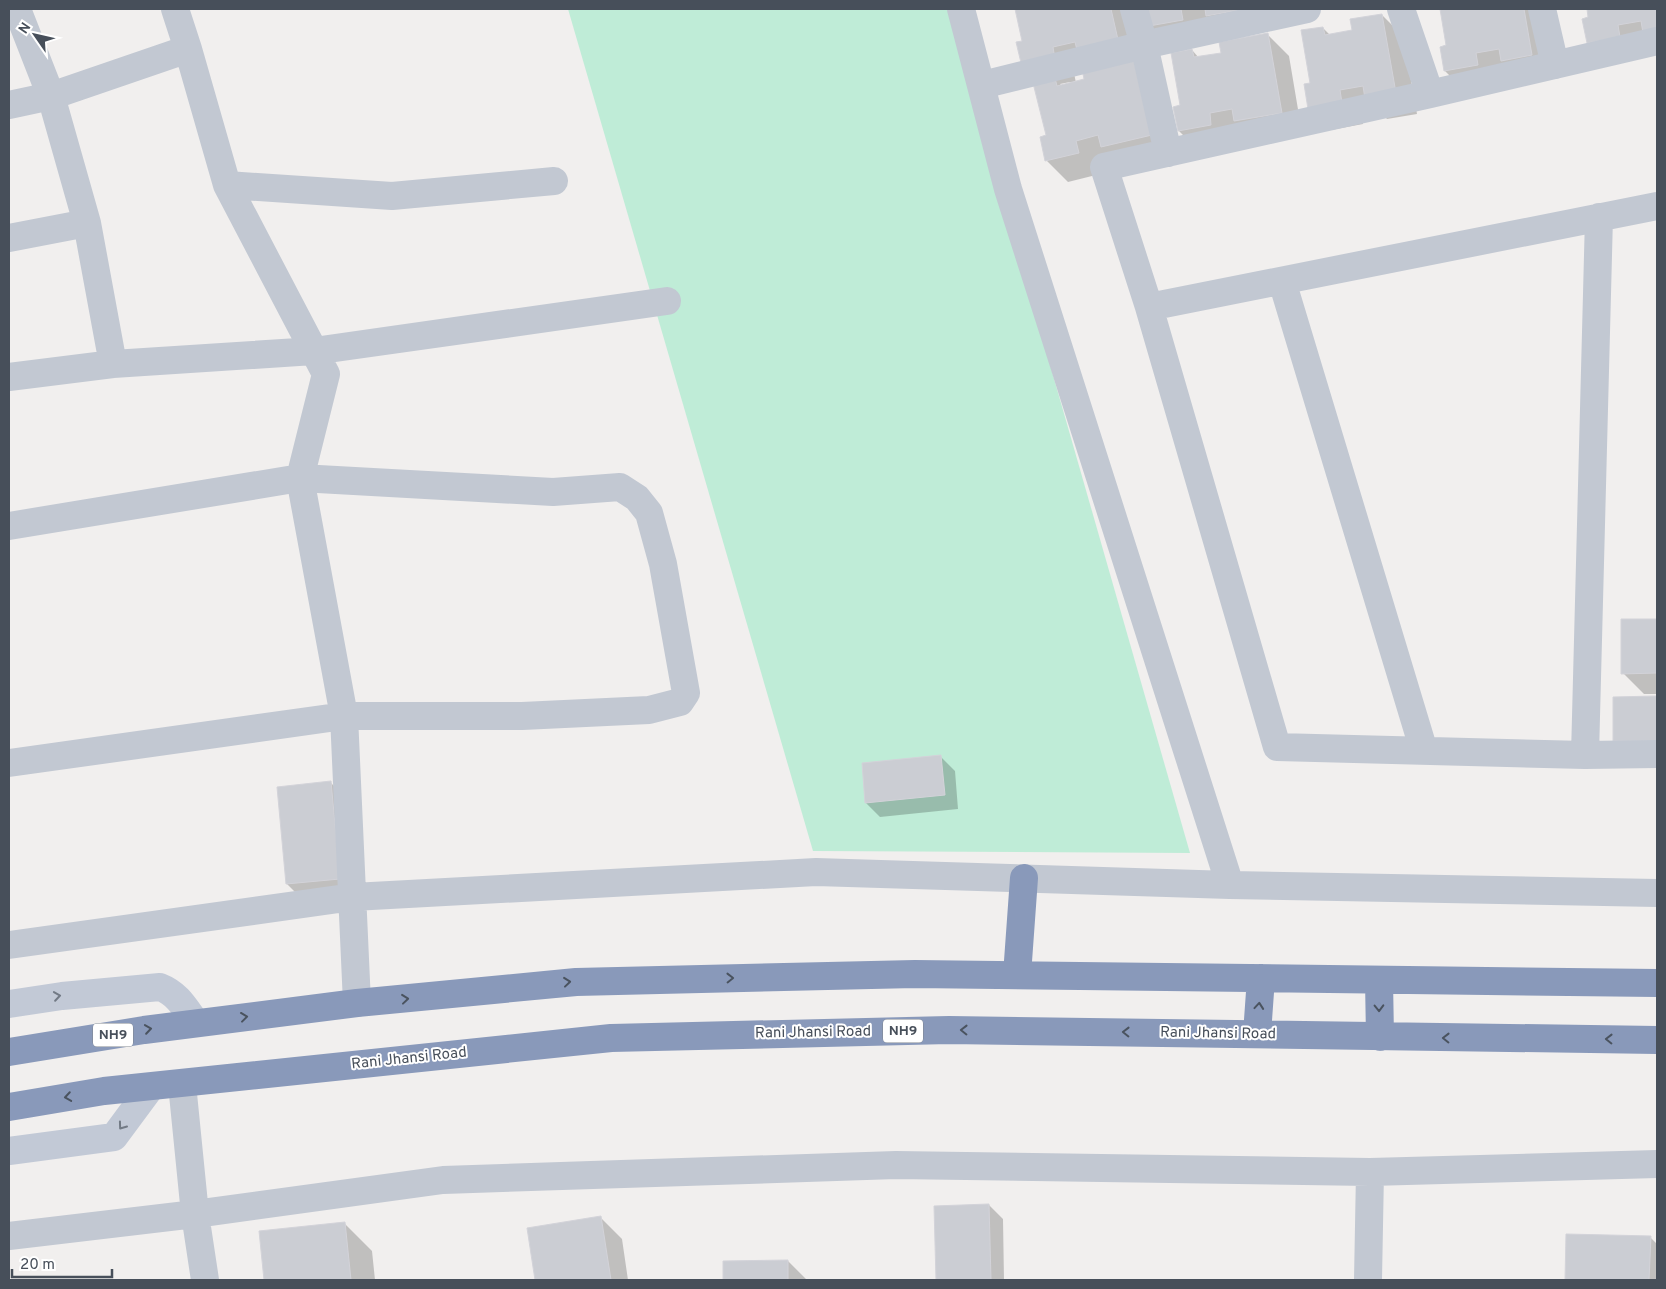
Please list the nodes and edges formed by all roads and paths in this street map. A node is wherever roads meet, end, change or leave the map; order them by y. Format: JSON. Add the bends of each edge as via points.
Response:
{"nodes":[{"id":1,"x":17,"y":9,"type":"edge"},
{"id":2,"x":175,"y":9,"type":"edge"},
{"id":3,"x":961,"y":9,"type":"edge"},
{"id":4,"x":1134,"y":9,"type":"edge"},
{"id":5,"x":1307,"y":9,"type":"edge"},
{"id":6,"x":1401,"y":9,"type":"edge"},
{"id":7,"x":1542,"y":9,"type":"edge"},
{"id":8,"x":1657,"y":41,"type":"edge"},
{"id":9,"x":1144,"y":45,"type":"junction"},
{"id":10,"x":188,"y":49,"type":"junction"},
{"id":11,"x":1555,"y":65,"type":"junction"},
{"id":12,"x":982,"y":85,"type":"junction"},
{"id":13,"x":1430,"y":94,"type":"junction"},
{"id":14,"x":51,"y":96,"type":"junction"},
{"id":15,"x":9,"y":106,"type":"edge"},
{"id":16,"x":1168,"y":153,"type":"junction"},
{"id":17,"x":554,"y":181,"type":"dead end"},
{"id":18,"x":226,"y":185,"type":"junction"},
{"id":19,"x":1657,"y":206,"type":"edge"},
{"id":20,"x":1598,"y":217,"type":"junction"},
{"id":21,"x":87,"y":223,"type":"junction"},
{"id":22,"x":9,"y":238,"type":"edge"},
{"id":23,"x":1282,"y":281,"type":"junction"},
{"id":24,"x":667,"y":301,"type":"dead end"},
{"id":25,"x":1149,"y":307,"type":"junction"},
{"id":26,"x":314,"y":351,"type":"junction"},
{"id":27,"x":113,"y":364,"type":"junction"},
{"id":28,"x":9,"y":377,"type":"edge"},
{"id":29,"x":300,"y":478,"type":"junction"},
{"id":30,"x":9,"y":526,"type":"edge"},
{"id":31,"x":344,"y":716,"type":"junction"},
{"id":32,"x":1424,"y":751,"type":"junction"},
{"id":33,"x":1657,"y":754,"type":"edge"},
{"id":34,"x":1585,"y":755,"type":"junction"},
{"id":35,"x":9,"y":763,"type":"edge"},
{"id":36,"x":1024,"y":878,"type":"junction"},
{"id":37,"x":1230,"y":885,"type":"junction"},
{"id":38,"x":1657,"y":893,"type":"edge"},
{"id":39,"x":353,"y":897,"type":"junction"},
{"id":40,"x":9,"y":945,"type":"edge"},
{"id":41,"x":1017,"y":975,"type":"junction"},
{"id":42,"x":1262,"y":978,"type":"junction"},
{"id":43,"x":1378,"y":980,"type":"junction"},
{"id":44,"x":1657,"y":983,"type":"edge"},
{"id":45,"x":357,"y":1003,"type":"junction"},
{"id":46,"x":9,"y":1004,"type":"edge"},
{"id":47,"x":196,"y":1023,"type":"junction"},
{"id":48,"x":1257,"y":1034,"type":"junction"},
{"id":49,"x":1380,"y":1037,"type":"junction"},
{"id":50,"x":1657,"y":1040,"type":"edge"},
{"id":51,"x":20,"y":1050,"type":"edge"},
{"id":52,"x":182,"y":1084,"type":"junction"},
{"id":53,"x":151,"y":1087,"type":"junction"},
{"id":54,"x":21,"y":1105,"type":"edge"},
{"id":55,"x":9,"y":1151,"type":"edge"},
{"id":56,"x":1657,"y":1164,"type":"edge"},
{"id":57,"x":1370,"y":1172,"type":"junction"},
{"id":58,"x":195,"y":1214,"type":"junction"},
{"id":59,"x":9,"y":1236,"type":"edge"},
{"id":60,"x":205,"y":1280,"type":"edge"},
{"id":61,"x":1368,"y":1280,"type":"edge"}],
"edges":[{"from":1,"to":14,"type":"street"},
{"from":2,"to":10,"type":"street"},
{"from":3,"to":12,"type":"street"},
{"from":4,"to":9,"type":"street"},
{"from":5,"to":9,"type":"street"},
{"from":6,"to":13,"type":"street"},
{"from":7,"to":11,"type":"street"},
{"from":8,"to":11,"type":"street"},
{"from":9,"to":12,"type":"street"},
{"from":9,"to":16,"type":"street"},
{"from":10,"to":14,"type":"street"},
{"from":10,"to":18,"type":"street"},
{"from":11,"to":13,"type":"street"},
{"from":12,"to":37,"type":"street","via":[[1008,189]]},
{"from":13,"to":16,"type":"street"},
{"from":14,"to":15,"type":"street"},
{"from":14,"to":21,"type":"street"},
{"from":16,"to":25,"type":"street","via":[[1104,167]]},
{"from":17,"to":18,"type":"street","via":[[392,196]]},
{"from":18,"to":26,"type":"street"},
{"from":19,"to":20,"type":"street"},
{"from":20,"to":23,"type":"street"},
{"from":20,"to":34,"type":"street"},
{"from":21,"to":22,"type":"street"},
{"from":21,"to":27,"type":"street"},
{"from":23,"to":25,"type":"street"},
{"from":23,"to":32,"type":"street"},
{"from":24,"to":26,"type":"street"},
{"from":25,"to":32,"type":"street","via":[[1277,747]]},
{"from":26,"to":27,"type":"street"},
{"from":26,"to":29,"type":"street","via":[[326,374]]},
{"from":27,"to":28,"type":"street"},
{"from":29,"to":30,"type":"street"},
{"from":29,"to":31,"type":"street"},
{"from":29,"to":31,"type":"street","via":[[552,492],[620,487],[637,498],[649,513],[663,564],[686,693],[680,702],[649,710],[522,716]]},
{"from":31,"to":35,"type":"street"},
{"from":31,"to":39,"type":"street"},
{"from":32,"to":34,"type":"street"},
{"from":33,"to":34,"type":"street"},
{"from":36,"to":37,"type":"street"},
{"from":36,"to":39,"type":"street","via":[[816,872]]},
{"from":36,"to":41,"type":"highway"},
{"from":37,"to":38,"type":"street"},
{"from":39,"to":40,"type":"street"},
{"from":39,"to":45,"type":"street"},
{"from":41,"to":42,"type":"highway","number":"NH9"},
{"from":45,"to":41,"type":"highway","number":"NH9","one_way":true,"via":[[576,982],[915,974]]},
{"from":42,"to":43,"type":"highway","number":"NH9"},
{"from":48,"to":42,"type":"highway","one_way":true},
{"from":43,"to":44,"type":"highway","number":"NH9"},
{"from":43,"to":49,"type":"highway","one_way":true},
{"from":47,"to":45,"type":"highway","number":"NH9","one_way":true},
{"from":46,"to":47,"type":"main road","one_way":true,"via":[[160,987],[180,999]]},
{"from":51,"to":47,"type":"highway","number":"NH9","one_way":true},
{"from":48,"to":49,"type":"highway","name":"Rani Jhansi Road","number":"NH9"},
{"from":48,"to":52,"type":"highway","name":"Rani Jhansi Road","number":"NH9","one_way":true,"via":[[949,1030],[610,1038]]},
{"from":50,"to":49,"type":"highway","name":"Rani Jhansi Road","number":"NH9","one_way":true},
{"from":52,"to":53,"type":"highway","name":"Rani Jhansi Road","number":"NH9"},
{"from":52,"to":58,"type":"street"},
{"from":53,"to":54,"type":"highway","number":"NH9","one_way":true},
{"from":53,"to":55,"type":"main road","one_way":true,"via":[[114,1137]]},
{"from":56,"to":57,"type":"street"},
{"from":57,"to":58,"type":"street","via":[[896,1164],[443,1180]]},
{"from":57,"to":61,"type":"street"},
{"from":58,"to":59,"type":"street"},
{"from":58,"to":60,"type":"street"}]}
